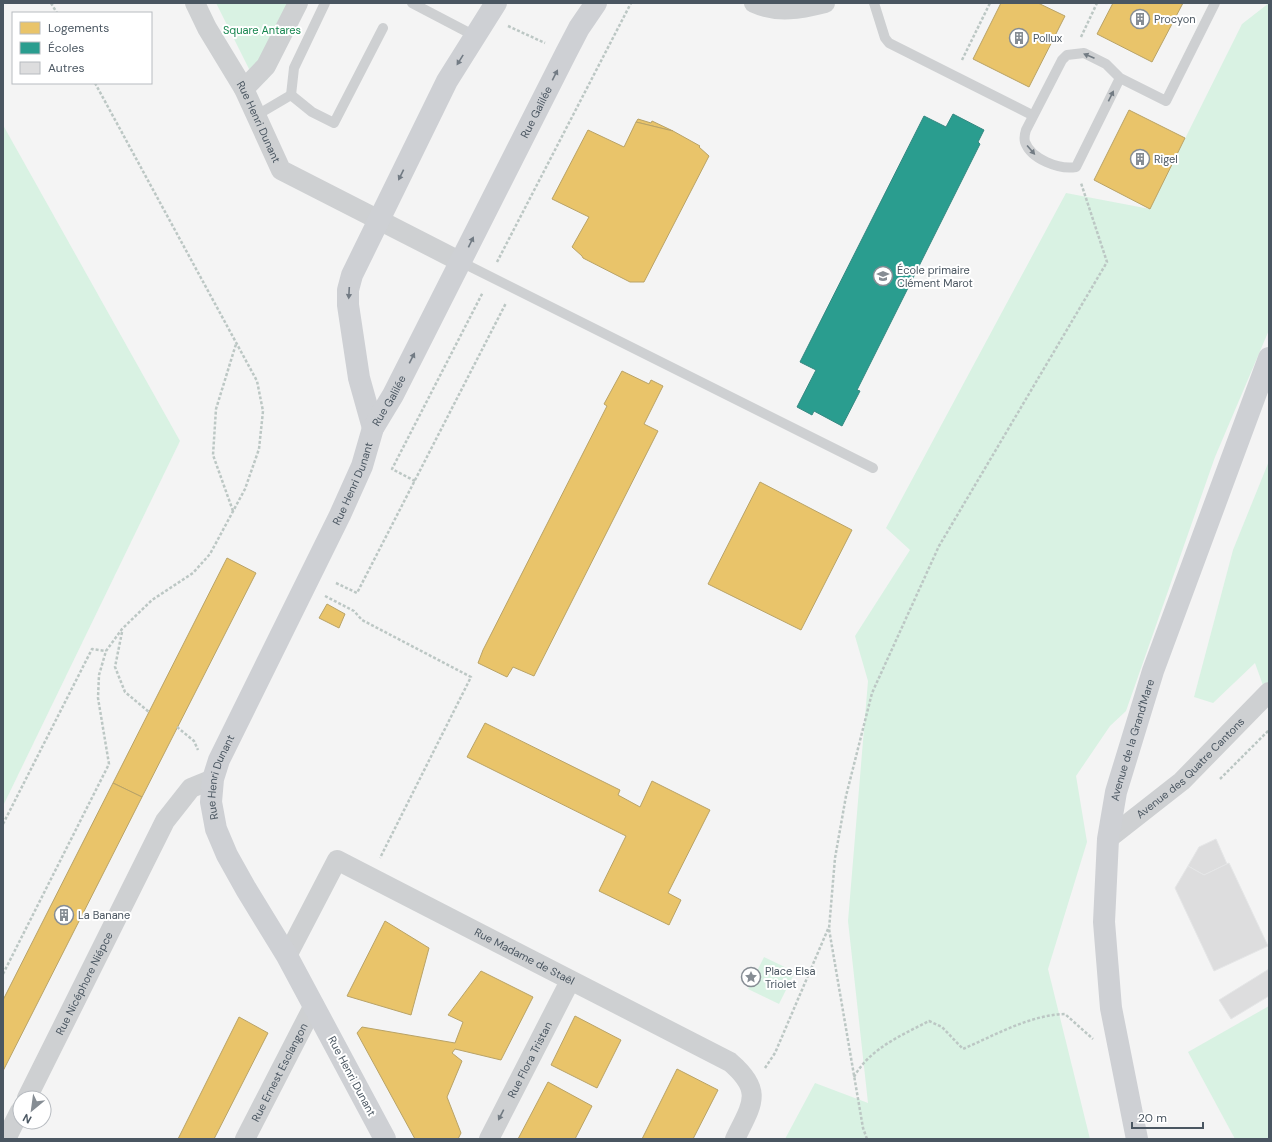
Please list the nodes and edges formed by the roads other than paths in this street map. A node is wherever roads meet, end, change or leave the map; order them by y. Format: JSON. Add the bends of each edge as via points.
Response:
{"nodes":[{"id":1,"x":195,"y":3,"type":"edge"},
{"id":2,"x":298,"y":3,"type":"edge"},
{"id":3,"x":325,"y":3,"type":"edge"},
{"id":4,"x":412,"y":3,"type":"edge"},
{"id":5,"x":596,"y":3,"type":"edge"},
{"id":6,"x":754,"y":3,"type":"edge"},
{"id":7,"x":825,"y":3,"type":"edge"},
{"id":8,"x":874,"y":3,"type":"edge"},
{"id":9,"x":1215,"y":3,"type":"edge"},
{"id":10,"x":492,"y":9,"type":"edge"},
{"id":11,"x":382,"y":28,"type":"dead end"},
{"id":12,"x":475,"y":36,"type":"junction"},
{"id":13,"x":1120,"y":78,"type":"junction"},
{"id":14,"x":244,"y":89,"type":"junction"},
{"id":15,"x":291,"y":95,"type":"junction"},
{"id":16,"x":257,"y":115,"type":"junction"},
{"id":17,"x":1032,"y":115,"type":"junction"},
{"id":18,"x":378,"y":220,"type":"junction"},
{"id":19,"x":461,"y":262,"type":"junction"},
{"id":20,"x":1269,"y":358,"type":"edge"},
{"id":21,"x":373,"y":428,"type":"junction"},
{"id":22,"x":873,"y":468,"type":"dead end"},
{"id":23,"x":1269,"y":692,"type":"edge"},
{"id":24,"x":213,"y":778,"type":"junction"},
{"id":25,"x":1108,"y":839,"type":"junction"},
{"id":26,"x":287,"y":956,"type":"junction"},
{"id":27,"x":570,"y":981,"type":"junction"},
{"id":28,"x":314,"y":1005,"type":"junction"},
{"id":29,"x":31,"y":1090,"type":"edge"},
{"id":30,"x":12,"y":1127,"type":"edge"},
{"id":31,"x":6,"y":1139,"type":"edge"},
{"id":32,"x":246,"y":1139,"type":"edge"},
{"id":33,"x":385,"y":1139,"type":"edge"},
{"id":34,"x":488,"y":1139,"type":"edge"},
{"id":35,"x":735,"y":1139,"type":"edge"},
{"id":36,"x":1138,"y":1139,"type":"edge"}],
"edges":[{"from":1,"to":14,"type":"street","name":"Rue Henri Dunant"},
{"from":2,"to":14,"type":"street","via":[[266,66]]},
{"from":3,"to":15,"type":"lane","via":[[294,68]]},
{"from":4,"to":12,"type":"lane"},
{"from":19,"to":5,"type":"street","name":"Rue Galilée","one_way":true,"via":[[579,28]]},
{"from":6,"to":7,"type":"street","via":[[775,10]]},
{"from":8,"to":17,"type":"lane","via":[[884,38],[889,43]]},
{"from":9,"to":13,"type":"lane","via":[[1166,101]]},
{"from":10,"to":12,"type":"street","name":"Rue Galilée"},
{"from":11,"to":15,"type":"lane","via":[[334,123],[312,112]]},
{"from":12,"to":18,"type":"street","name":"Rue Galilée","one_way":true,"via":[[447,81]]},
{"from":13,"to":17,"type":"lane","one_way":true,"via":[[1106,64],[1084,53],[1068,55],[1062,60]]},
{"from":17,"to":13,"type":"lane","one_way":true,"via":[[1024,140],[1029,150],[1060,167],[1076,167]]},
{"from":14,"to":16,"type":"street","name":"Rue Henri Dunant"},
{"from":15,"to":16,"type":"lane"},
{"from":16,"to":18,"type":"street","name":"Rue Henri Dunant","via":[[281,170]]},
{"from":18,"to":19,"type":"street","name":"Rue Henri Dunant"},
{"from":18,"to":21,"type":"street","name":"Rue Galilée","one_way":true,"via":[[352,275],[348,290],[359,378]]},
{"from":21,"to":19,"type":"street","name":"Rue Galilée","one_way":true,"via":[[393,395]]},
{"from":19,"to":22,"type":"lane"},
{"from":20,"to":25,"type":"street","name":"Avenue de la Grand'Mare","via":[[1153,672],[1116,792]]},
{"from":21,"to":24,"type":"street","name":"Rue Henri Dunant","via":[[362,466],[340,515],[219,760]]},
{"from":23,"to":25,"type":"street","name":"Avenue des Quatre Cantons","via":[[1182,781]]},
{"from":24,"to":26,"type":"street","name":"Rue Henri Dunant","via":[[211,802],[216,829],[246,889]]},
{"from":24,"to":29,"type":"street","name":"Rue Nicéphore Niépce","via":[[191,788],[165,822]]},
{"from":25,"to":36,"type":"street","name":"Avenue de la Grand'Mare","via":[[1104,922],[1111,1008]]},
{"from":26,"to":27,"type":"street","name":"Rue Madame de Staël","via":[[337,860]]},
{"from":26,"to":28,"type":"street","name":"Rue Henri Dunant"},
{"from":27,"to":34,"type":"street","name":"Rue Flora Tristan","one_way":true},
{"from":27,"to":35,"type":"street","name":"Rue Madame de Staël","via":[[730,1062],[748,1080],[752,1090],[749,1111]]},
{"from":28,"to":32,"type":"street","name":"Rue Ernest Esclangon"},
{"from":28,"to":33,"type":"street","name":"Rue Henri Dunant"},
{"from":30,"to":31,"type":"street"}]}
